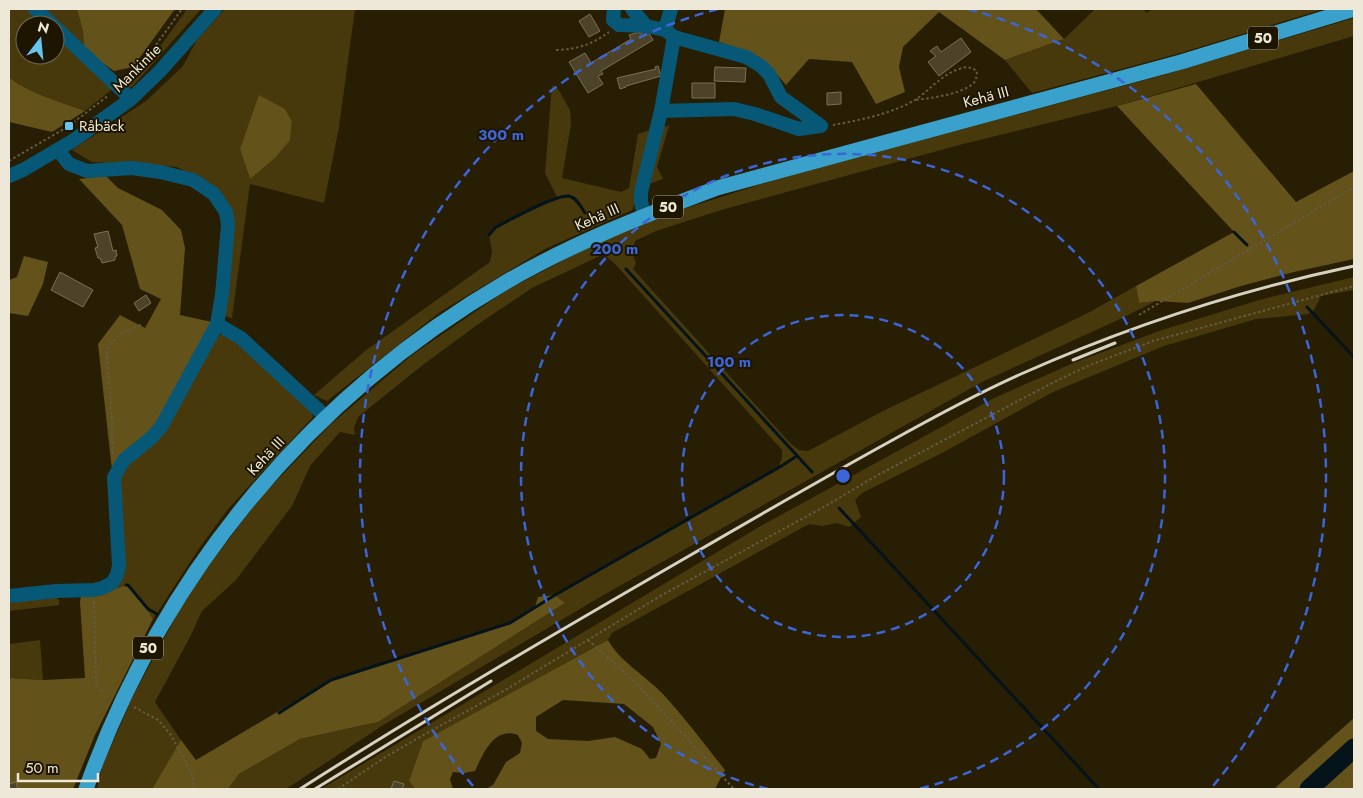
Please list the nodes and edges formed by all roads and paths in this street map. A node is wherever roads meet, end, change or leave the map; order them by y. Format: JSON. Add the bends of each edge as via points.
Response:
{"nodes":[{"id":1,"x":182,"y":9,"type":"edge"},
{"id":2,"x":215,"y":9,"type":"edge"},
{"id":3,"x":614,"y":9,"type":"edge"},
{"id":4,"x":632,"y":9,"type":"edge"},
{"id":5,"x":672,"y":9,"type":"edge"},
{"id":6,"x":1354,"y":9,"type":"edge"},
{"id":7,"x":619,"y":25,"type":"junction"},
{"id":8,"x":646,"y":26,"type":"junction"},
{"id":9,"x":669,"y":34,"type":"junction"},
{"id":10,"x":65,"y":36,"type":"edge"},
{"id":11,"x":556,"y":50,"type":"dead end"},
{"id":12,"x":120,"y":87,"type":"junction"},
{"id":13,"x":131,"y":99,"type":"junction"},
{"id":14,"x":915,"y":100,"type":"junction"},
{"id":15,"x":661,"y":111,"type":"junction"},
{"id":16,"x":821,"y":126,"type":"junction"},
{"id":17,"x":58,"y":150,"type":"junction"},
{"id":18,"x":9,"y":161,"type":"edge"},
{"id":19,"x":9,"y":176,"type":"edge"},
{"id":20,"x":1354,"y":187,"type":"edge"},
{"id":21,"x":644,"y":215,"type":"junction"},
{"id":22,"x":1354,"y":286,"type":"edge"},
{"id":23,"x":1139,"y":315,"type":"dead end"},
{"id":24,"x":143,"y":324,"type":"dead end"},
{"id":25,"x":216,"y":324,"type":"junction"},
{"id":26,"x":326,"y":417,"type":"junction"},
{"id":27,"x":114,"y":477,"type":"junction"},
{"id":28,"x":94,"y":590,"type":"junction"},
{"id":29,"x":9,"y":596,"type":"edge"},
{"id":30,"x":588,"y":640,"type":"junction"},
{"id":31,"x":103,"y":693,"type":"dead end"},
{"id":32,"x":134,"y":707,"type":"dead end"},
{"id":33,"x":86,"y":789,"type":"edge"},
{"id":34,"x":193,"y":789,"type":"edge"},
{"id":35,"x":338,"y":789,"type":"edge"},
{"id":36,"x":734,"y":789,"type":"edge"}],
"edges":[{"from":1,"to":12,"type":"path","via":[[148,56]]},
{"from":2,"to":13,"type":"street","name":"Mankintie"},
{"from":3,"to":7,"type":"street","via":[[613,20]]},
{"from":4,"to":8,"type":"street"},
{"from":5,"to":9,"type":"street"},
{"from":6,"to":21,"type":"highway","name":"Kehä III","number":"50","via":[[1182,62],[717,188]]},
{"from":7,"to":8,"type":"street"},
{"from":7,"to":11,"type":"path","via":[[591,44]]},
{"from":8,"to":9,"type":"street"},
{"from":9,"to":15,"type":"street"},
{"from":9,"to":16,"type":"street","via":[[746,57],[761,66],[782,97]]},
{"from":10,"to":12,"type":"street"},
{"from":12,"to":13,"type":"street"},
{"from":12,"to":18,"type":"path","via":[[69,126]]},
{"from":13,"to":17,"type":"street","name":"Mankintie"},
{"from":14,"to":14,"type":"path","via":[[956,69],[969,67],[977,71],[976,80],[968,88]]},
{"from":14,"to":16,"type":"path","via":[[855,121]]},
{"from":15,"to":16,"type":"street","via":[[734,109],[799,129]]},
{"from":15,"to":21,"type":"street","via":[[641,192]]},
{"from":17,"to":19,"type":"street","name":"Mankintie"},
{"from":17,"to":25,"type":"street","via":[[69,164],[87,171],[132,168],[160,172],[193,180],[214,194],[226,212],[228,225]]},
{"from":20,"to":23,"type":"path"},
{"from":21,"to":26,"type":"highway","name":"Kehä III","number":"50","via":[[569,249],[468,305],[392,359]]},
{"from":22,"to":30,"type":"path","via":[[1153,341],[1090,365],[876,476]]},
{"from":24,"to":27,"type":"path","via":[[120,334],[109,346]]},
{"from":25,"to":26,"type":"street","via":[[240,338]]},
{"from":25,"to":27,"type":"street","via":[[161,427],[124,460]]},
{"from":26,"to":33,"type":"highway","name":"Kehä III","number":"50","via":[[233,520],[177,598],[127,688],[102,742]]},
{"from":27,"to":28,"type":"street","via":[[119,565],[112,583]]},
{"from":28,"to":29,"type":"street"},
{"from":28,"to":31,"type":"path","via":[[96,684]]},
{"from":30,"to":35,"type":"path","via":[[384,758]]},
{"from":30,"to":36,"type":"path","via":[[629,676]]},
{"from":32,"to":34,"type":"path","via":[[158,720],[170,735],[194,776]]}]}
